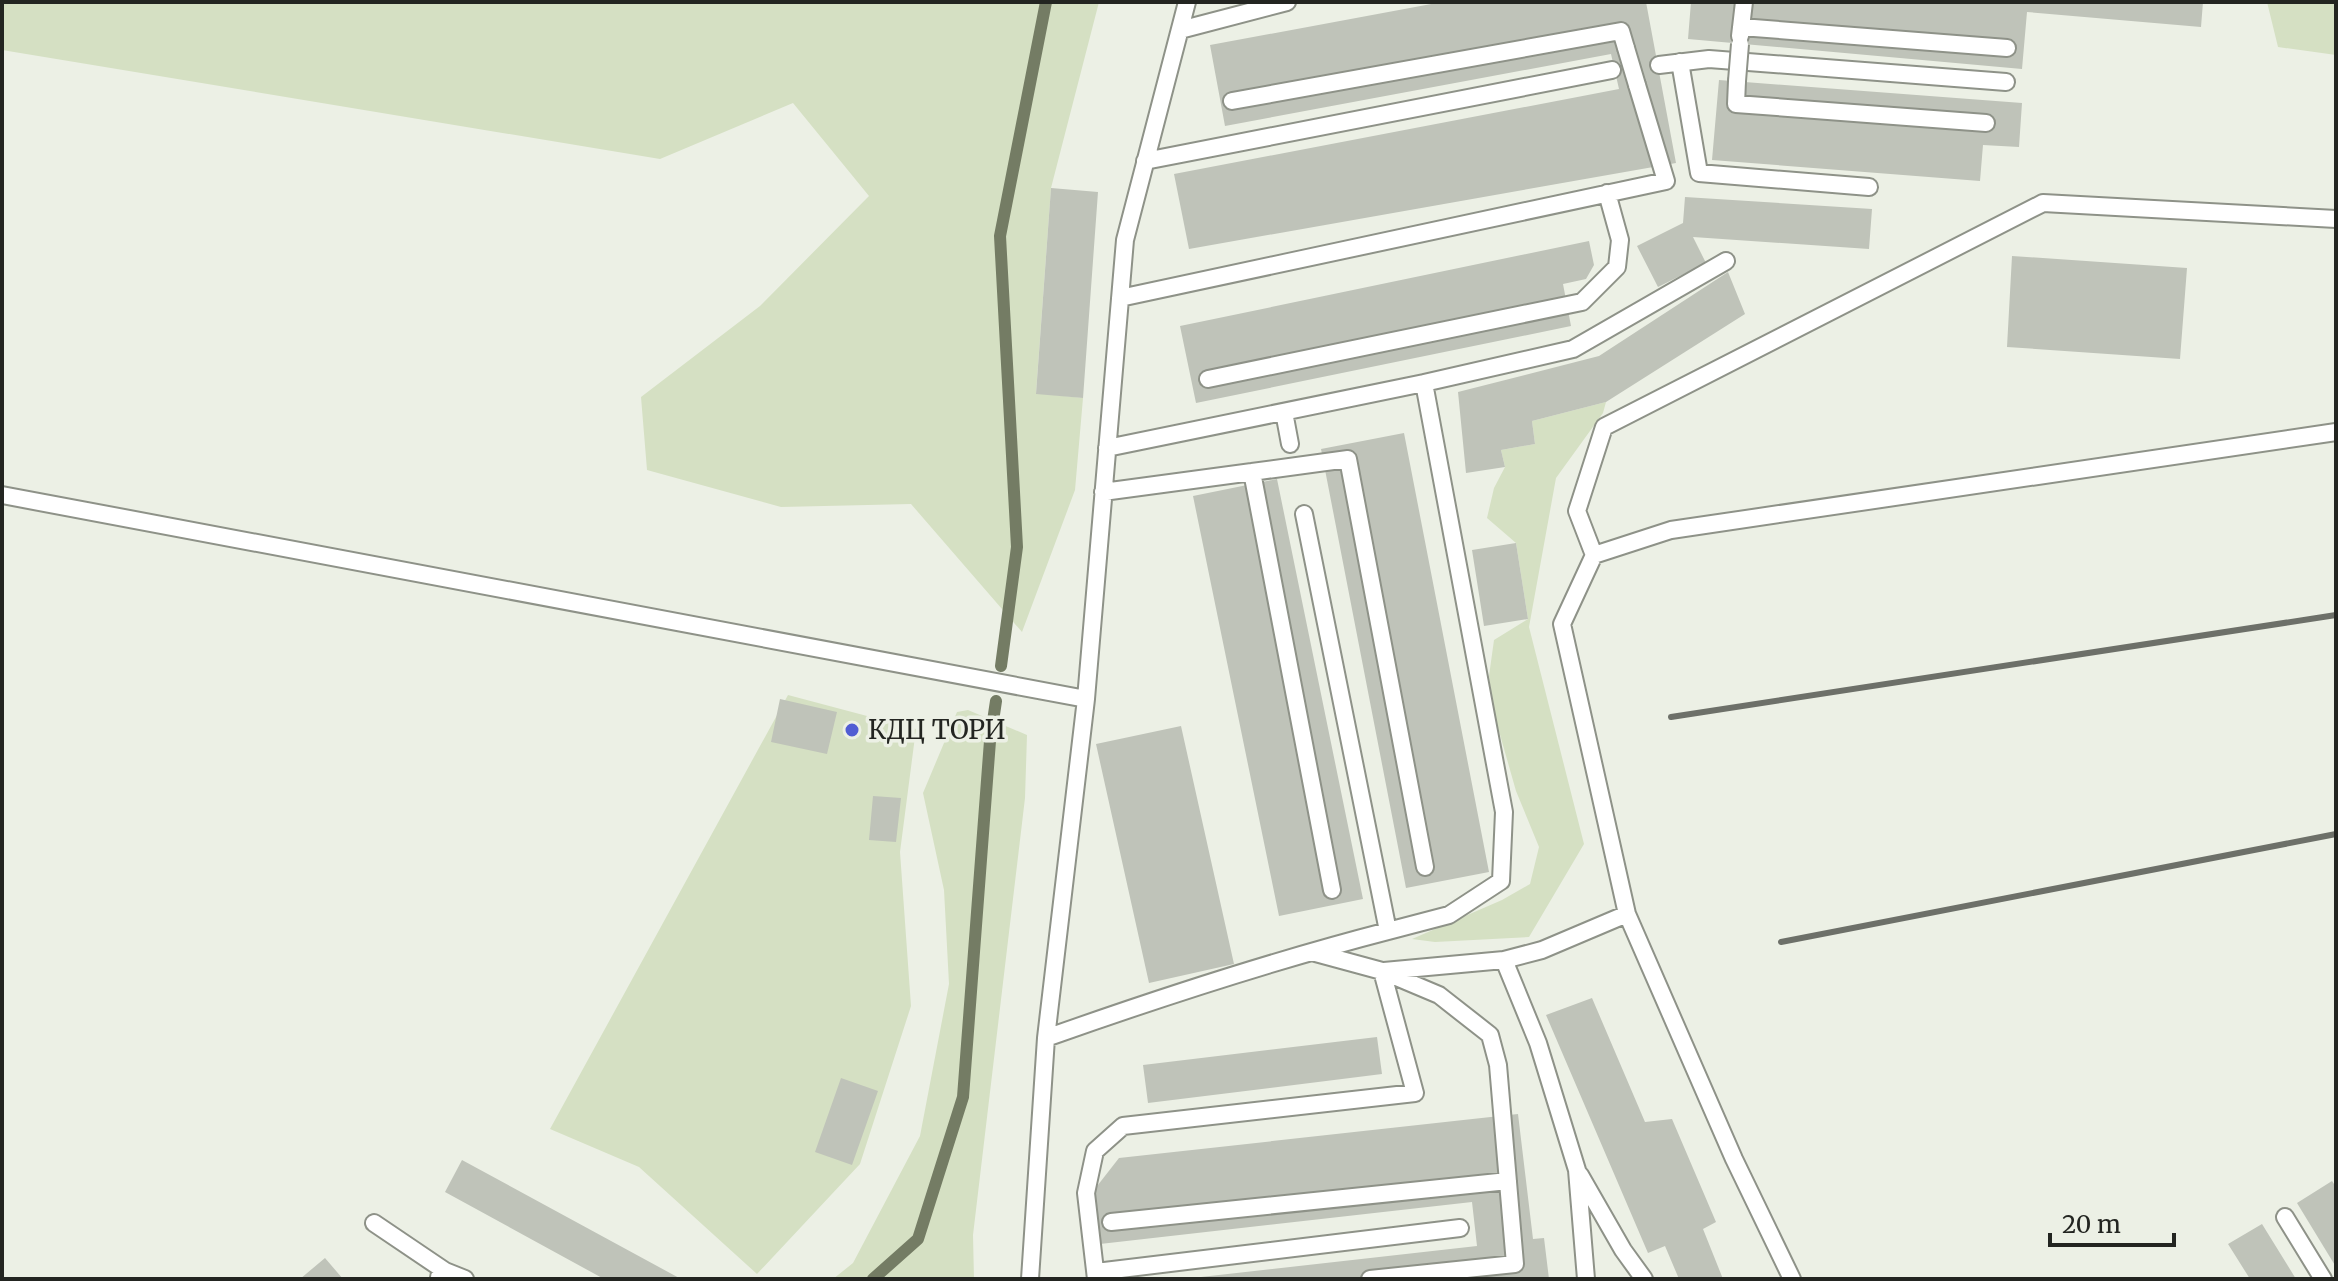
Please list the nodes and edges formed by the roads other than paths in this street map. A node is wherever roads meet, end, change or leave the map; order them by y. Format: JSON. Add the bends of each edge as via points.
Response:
{"nodes":[{"id":1,"x":1187,"y":2,"type":"edge"},
{"id":2,"x":1287,"y":2,"type":"edge"},
{"id":3,"x":1744,"y":2,"type":"edge"},
{"id":4,"x":1180,"y":30,"type":"junction"},
{"id":5,"x":1740,"y":36,"type":"junction"},
{"id":6,"x":2007,"y":48,"type":"dead end"},
{"id":7,"x":1680,"y":62,"type":"junction"},
{"id":8,"x":1659,"y":65,"type":"dead end"},
{"id":9,"x":1612,"y":70,"type":"dead end"},
{"id":10,"x":2006,"y":82,"type":"dead end"},
{"id":11,"x":1232,"y":101,"type":"dead end"},
{"id":12,"x":1986,"y":123,"type":"dead end"},
{"id":13,"x":1145,"y":161,"type":"junction"},
{"id":14,"x":1869,"y":187,"type":"dead end"},
{"id":15,"x":1607,"y":193,"type":"junction"},
{"id":16,"x":2336,"y":219,"type":"edge"},
{"id":17,"x":1726,"y":261,"type":"dead end"},
{"id":18,"x":1120,"y":298,"type":"junction"},
{"id":19,"x":1208,"y":379,"type":"dead end"},
{"id":20,"x":1424,"y":383,"type":"junction"},
{"id":21,"x":1284,"y":412,"type":"junction"},
{"id":22,"x":2336,"y":432,"type":"edge"},
{"id":23,"x":1290,"y":444,"type":"dead end"},
{"id":24,"x":1107,"y":448,"type":"junction"},
{"id":25,"x":1252,"y":472,"type":"junction"},
{"id":26,"x":1103,"y":492,"type":"junction"},
{"id":27,"x":3,"y":498,"type":"edge"},
{"id":28,"x":1304,"y":514,"type":"dead end"},
{"id":29,"x":1594,"y":555,"type":"junction"},
{"id":30,"x":1086,"y":699,"type":"junction"},
{"id":31,"x":1425,"y":867,"type":"dead end"},
{"id":32,"x":1332,"y":890,"type":"dead end"},
{"id":33,"x":1627,"y":914,"type":"junction"},
{"id":34,"x":1388,"y":931,"type":"junction"},
{"id":35,"x":1310,"y":951,"type":"junction"},
{"id":36,"x":1504,"y":960,"type":"junction"},
{"id":37,"x":1382,"y":971,"type":"junction"},
{"id":38,"x":1046,"y":1038,"type":"junction"},
{"id":39,"x":1577,"y":1170,"type":"junction"},
{"id":40,"x":1508,"y":1181,"type":"junction"},
{"id":41,"x":2285,"y":1217,"type":"dead end"},
{"id":42,"x":1111,"y":1222,"type":"dead end"},
{"id":43,"x":374,"y":1223,"type":"dead end"},
{"id":44,"x":1460,"y":1228,"type":"dead end"},
{"id":45,"x":441,"y":1275,"type":"edge"},
{"id":46,"x":1096,"y":1276,"type":"edge"},
{"id":47,"x":465,"y":1279,"type":"edge"},
{"id":48,"x":1030,"y":1279,"type":"edge"},
{"id":49,"x":1370,"y":1279,"type":"edge"},
{"id":50,"x":1586,"y":1279,"type":"edge"},
{"id":51,"x":1644,"y":1279,"type":"edge"},
{"id":52,"x":1792,"y":1279,"type":"edge"},
{"id":53,"x":2323,"y":1279,"type":"edge"}],
"edges":[{"from":1,"to":4,"type":"lane"},
{"from":2,"to":4,"type":"lane"},
{"from":3,"to":5,"type":"lane"},
{"from":4,"to":13,"type":"lane"},
{"from":5,"to":6,"type":"lane"},
{"from":5,"to":12,"type":"lane","bridge":true,"via":[[1736,104]]},
{"from":7,"to":8,"type":"lane"},
{"from":7,"to":10,"type":"lane","via":[[1709,59]]},
{"from":7,"to":14,"type":"lane","via":[[1699,173]]},
{"from":9,"to":13,"type":"lane"},
{"from":11,"to":15,"type":"lane","bridge":true,"via":[[1621,31],[1666,181]]},
{"from":13,"to":18,"type":"lane","via":[[1125,240]]},
{"from":15,"to":18,"type":"lane"},
{"from":15,"to":19,"type":"lane","via":[[1620,240],[1617,267],[1582,302]]},
{"from":16,"to":29,"type":"lane","via":[[2043,203],[1604,427],[1577,511]]},
{"from":17,"to":20,"type":"lane","via":[[1573,349]]},
{"from":18,"to":24,"type":"lane"},
{"from":20,"to":21,"type":"lane"},
{"from":20,"to":34,"type":"lane","via":[[1504,812],[1501,881],[1449,915]]},
{"from":21,"to":23,"type":"lane"},
{"from":21,"to":24,"type":"lane"},
{"from":22,"to":29,"type":"lane","via":[[1671,530]]},
{"from":24,"to":26,"type":"lane"},
{"from":25,"to":26,"type":"lane"},
{"from":25,"to":31,"type":"lane","via":[[1348,459]]},
{"from":25,"to":32,"type":"lane"},
{"from":26,"to":30,"type":"lane"},
{"from":27,"to":30,"type":"lane"},
{"from":28,"to":34,"type":"lane"},
{"from":29,"to":33,"type":"lane","via":[[1562,624]]},
{"from":30,"to":38,"type":"lane"},
{"from":33,"to":36,"type":"lane"},
{"from":33,"to":52,"type":"lane"},
{"from":34,"to":35,"type":"lane"},
{"from":35,"to":37,"type":"lane"},
{"from":35,"to":38,"type":"lane"},
{"from":36,"to":37,"type":"lane"},
{"from":36,"to":39,"type":"lane","via":[[1538,1043]]},
{"from":37,"to":40,"type":"lane","via":[[1439,995],[1490,1035],[1498,1065]]},
{"from":37,"to":46,"type":"lane","via":[[1415,1093],[1123,1126],[1095,1151],[1086,1193]]},
{"from":38,"to":48,"type":"lane"},
{"from":39,"to":50,"type":"lane"},
{"from":39,"to":51,"type":"lane"},
{"from":40,"to":42,"type":"lane"},
{"from":40,"to":49,"type":"lane","via":[[1515,1264]]},
{"from":41,"to":53,"type":"lane"},
{"from":43,"to":45,"type":"lane"},
{"from":44,"to":46,"type":"lane"},
{"from":45,"to":47,"type":"lane"}]}
